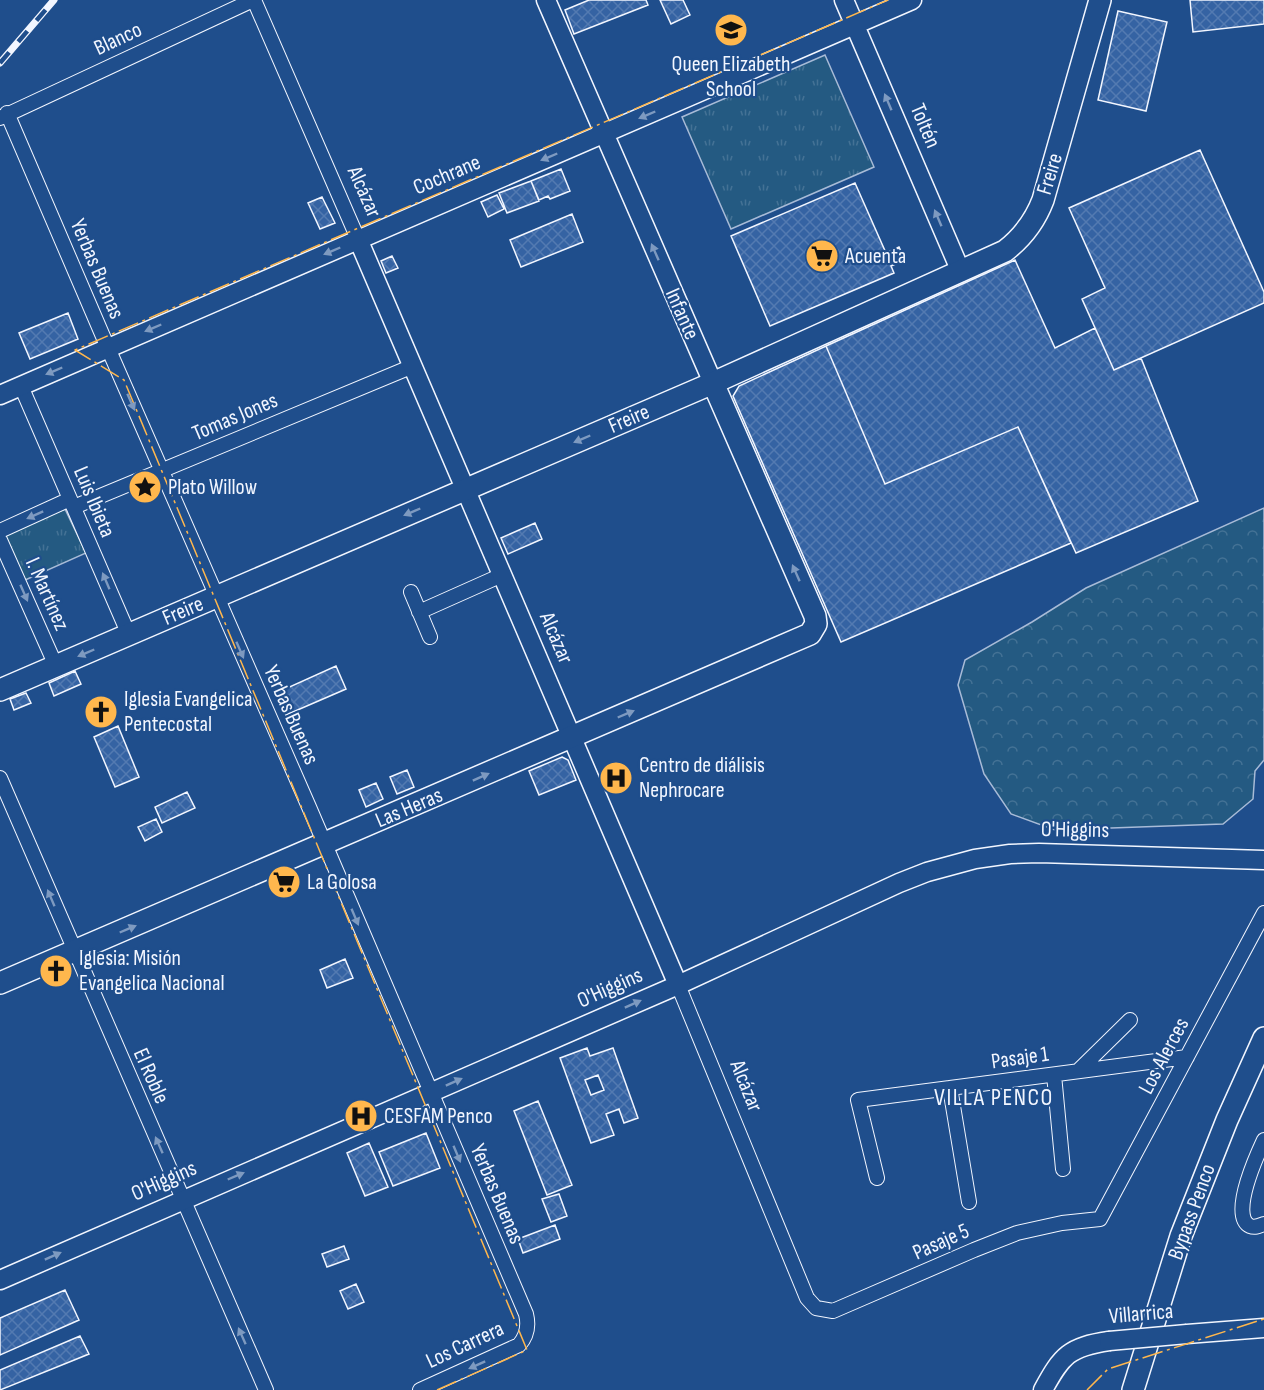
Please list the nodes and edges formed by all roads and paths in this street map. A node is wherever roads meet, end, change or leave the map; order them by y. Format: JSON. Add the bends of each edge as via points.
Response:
{"nodes":[{"id":1,"x":254,"y":0,"type":"edge"},
{"id":2,"x":546,"y":0,"type":"edge"},
{"id":3,"x":844,"y":0,"type":"edge"},
{"id":4,"x":912,"y":0,"type":"edge"},
{"id":5,"x":1100,"y":0,"type":"edge"},
{"id":6,"x":855,"y":25,"type":"junction"},
{"id":7,"x":4,"y":115,"type":"edge"},
{"id":8,"x":603,"y":134,"type":"junction"},
{"id":9,"x":358,"y":239,"type":"junction"},
{"id":10,"x":961,"y":272,"type":"junction"},
{"id":11,"x":108,"y":348,"type":"junction"},
{"id":12,"x":413,"y":366,"type":"junction"},
{"id":13,"x":713,"y":383,"type":"junction"},
{"id":14,"x":21,"y":386,"type":"junction"},
{"id":15,"x":0,"y":395,"type":"edge"},
{"id":16,"x":161,"y":471,"type":"junction"},
{"id":17,"x":465,"y":489,"type":"junction"},
{"id":18,"x":72,"y":503,"type":"junction"},
{"id":19,"x":0,"y":531,"type":"edge"},
{"id":20,"x":0,"y":540,"type":"edge"},
{"id":21,"x":502,"y":575,"type":"junction"},
{"id":22,"x":411,"y":592,"type":"dead end"},
{"id":23,"x":217,"y":597,"type":"junction"},
{"id":24,"x":419,"y":612,"type":"junction"},
{"id":25,"x":815,"y":627,"type":"joint"},
{"id":26,"x":129,"y":635,"type":"junction"},
{"id":27,"x":430,"y":637,"type":"dead end"},
{"id":28,"x":56,"y":666,"type":"junction"},
{"id":29,"x":0,"y":690,"type":"edge"},
{"id":30,"x":572,"y":737,"type":"junction"},
{"id":31,"x":0,"y":778,"type":"edge"},
{"id":32,"x":324,"y":844,"type":"junction"},
{"id":33,"x":1264,"y":860,"type":"edge"},
{"id":34,"x":1264,"y":913,"type":"edge"},
{"id":35,"x":74,"y":952,"type":"junction"},
{"id":36,"x":0,"y":983,"type":"edge"},
{"id":37,"x":678,"y":985,"type":"junction"},
{"id":38,"x":1130,"y":1020,"type":"dead end"},
{"id":39,"x":1264,"y":1038,"type":"edge"},
{"id":40,"x":1187,"y":1057,"type":"junction"},
{"id":41,"x":1077,"y":1071,"type":"junction"},
{"id":42,"x":1054,"y":1075,"type":"junction"},
{"id":43,"x":950,"y":1088,"type":"junction"},
{"id":44,"x":430,"y":1093,"type":"junction"},
{"id":45,"x":1264,"y":1140,"type":"edge"},
{"id":46,"x":1063,"y":1169,"type":"dead end"},
{"id":47,"x":877,"y":1178,"type":"dead end"},
{"id":48,"x":182,"y":1199,"type":"junction"},
{"id":49,"x":969,"y":1202,"type":"dead end"},
{"id":50,"x":1100,"y":1219,"type":"joint"},
{"id":51,"x":1264,"y":1224,"type":"edge"},
{"id":52,"x":0,"y":1280,"type":"edge"},
{"id":53,"x":807,"y":1298,"type":"joint"},
{"id":54,"x":1264,"y":1328,"type":"edge"},
{"id":55,"x":526,"y":1335,"type":"joint"},
{"id":56,"x":266,"y":1390,"type":"edge"},
{"id":57,"x":420,"y":1390,"type":"edge"},
{"id":58,"x":1043,"y":1390,"type":"edge"},
{"id":59,"x":1133,"y":1390,"type":"edge"}],
"edges":[{"from":1,"to":7,"type":"street","name":"Blanco"},
{"from":1,"to":9,"type":"street","name":"Alcázar"},
{"from":2,"to":8,"type":"street","name":"Infante"},
{"from":3,"to":6,"type":"street","name":"Toltén"},
{"from":4,"to":6,"type":"street","name":"Cochrane"},
{"from":5,"to":10,"type":"main road","name":"Freire","via":[[1038,213],[1023,236],[1005,251]]},
{"from":6,"to":8,"type":"street","name":"Cochrane","one_way":true},
{"from":10,"to":6,"type":"street","name":"Toltén","one_way":true},
{"from":7,"to":11,"type":"street","name":"Yerbas Buenas"},
{"from":8,"to":9,"type":"street","name":"Cochrane","one_way":true},
{"from":13,"to":8,"type":"street","name":"Infante","one_way":true},
{"from":9,"to":11,"type":"street","name":"Cochrane","one_way":true},
{"from":9,"to":12,"type":"street","name":"Alcázar"},
{"from":10,"to":13,"type":"main road","name":"Freire"},
{"from":11,"to":14,"type":"street","name":"Cochrane","one_way":true},
{"from":11,"to":16,"type":"street","name":"Yerbas Buenas","one_way":true},
{"from":12,"to":16,"type":"street","name":"Tomas Jones"},
{"from":12,"to":17,"type":"street","name":"Alcázar"},
{"from":13,"to":17,"type":"main road","name":"Freire","one_way":true},
{"from":25,"to":13,"type":"main road","name":"Infante","one_way":true,"via":[[815,616]]},
{"from":14,"to":15,"type":"street","name":"Cochrane"},
{"from":14,"to":18,"type":"street","name":"Luis Ibieta"},
{"from":16,"to":18,"type":"street","name":"Tomas Jones"},
{"from":16,"to":23,"type":"street","name":"Yerbas Buenas"},
{"from":17,"to":21,"type":"street","name":"Alcázar"},
{"from":17,"to":23,"type":"main road","name":"Freire","one_way":true},
{"from":18,"to":19,"type":"street","name":"Tomas Jones","one_way":true},
{"from":26,"to":18,"type":"street","name":"Luis Ibieta","one_way":true},
{"from":20,"to":28,"type":"street","name":"I. Martínez","one_way":true},
{"from":21,"to":24,"type":"street"},
{"from":21,"to":30,"type":"street","name":"Alcázar"},
{"from":22,"to":24,"type":"street"},
{"from":23,"to":26,"type":"main road","name":"Freire"},
{"from":23,"to":32,"type":"street","name":"Yerbas Buenas","one_way":true},
{"from":24,"to":27,"type":"street"},
{"from":30,"to":25,"type":"main road","name":"Las Heras","one_way":true,"via":[[807,636]]},
{"from":26,"to":28,"type":"main road","name":"Freire","one_way":true},
{"from":28,"to":29,"type":"main road","name":"Freire"},
{"from":32,"to":30,"type":"main road","name":"Las Heras","one_way":true},
{"from":30,"to":37,"type":"street","name":"Alcázar"},
{"from":35,"to":31,"type":"street","name":"El Roble","one_way":true},
{"from":35,"to":32,"type":"main road","name":"Las Heras","one_way":true},
{"from":32,"to":44,"type":"street","name":"Yerbas Buenas","one_way":true},
{"from":33,"to":37,"type":"street","name":"O'Higgins","via":[[1039,853],[975,860],[899,883]]},
{"from":34,"to":40,"type":"street","name":"Los Alerces"},
{"from":35,"to":36,"type":"main road","name":"Las Heras"},
{"from":48,"to":35,"type":"street","name":"El Roble","one_way":true},
{"from":44,"to":37,"type":"street","name":"O'Higgins","one_way":true},
{"from":37,"to":53,"type":"street","name":"Alcázar"},
{"from":38,"to":41,"type":"street"},
{"from":39,"to":59,"type":"main road","name":"Bypass Penco","via":[[1181,1236]]},
{"from":40,"to":41,"type":"street","name":"Pasaje 1"},
{"from":40,"to":50,"type":"street","name":"Los Alerces"},
{"from":41,"to":42,"type":"street","name":"Pasaje 1"},
{"from":42,"to":43,"type":"street","name":"Pasaje 1"},
{"from":42,"to":46,"type":"street"},
{"from":43,"to":47,"type":"street","name":"Pasaje 1","via":[[858,1100]]},
{"from":43,"to":49,"type":"street"},
{"from":48,"to":44,"type":"street","name":"O'Higgins","one_way":true},
{"from":44,"to":55,"type":"street","name":"Yerbas Buenas","one_way":true,"via":[[526,1314]]},
{"from":45,"to":51,"type":"street","via":[[1242,1208],[1248,1224]]},
{"from":52,"to":48,"type":"street","name":"O'Higgins","one_way":true},
{"from":56,"to":48,"type":"street","name":"El Roble","one_way":true},
{"from":50,"to":53,"type":"street","name":"Pasaje 5","via":[[1062,1223],[1006,1237],[839,1310],[822,1310]]},
{"from":54,"to":58,"type":"street","name":"Villarrica","bridge":true,"via":[[1087,1344],[1069,1353]]},
{"from":55,"to":57,"type":"street","name":"Los Carrera","one_way":true,"via":[[508,1351]]}]}
